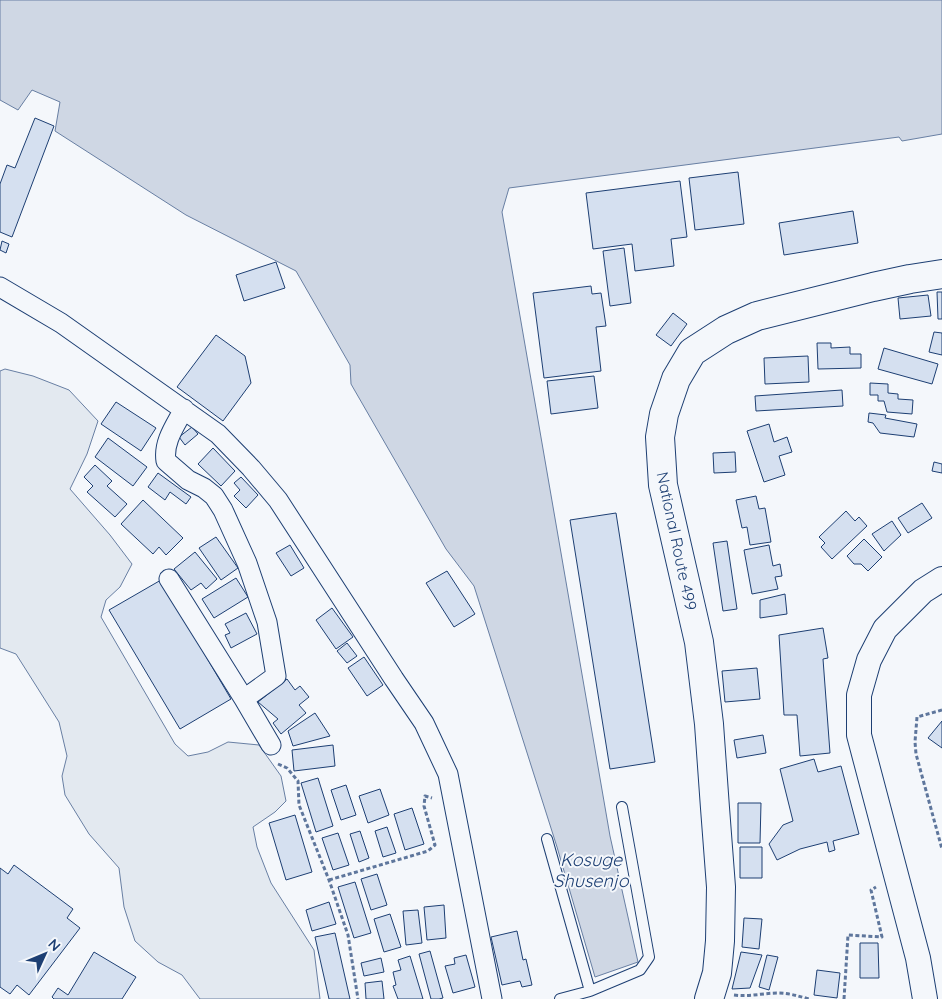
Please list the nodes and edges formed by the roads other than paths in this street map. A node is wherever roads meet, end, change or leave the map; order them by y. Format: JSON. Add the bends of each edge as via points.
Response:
{"nodes":[{"id":1,"x":942,"y":274,"type":"edge"},
{"id":2,"x":0,"y":287,"type":"edge"},
{"id":3,"x":184,"y":409,"type":"junction"},
{"id":4,"x":169,"y":579,"type":"dead end"},
{"id":5,"x":942,"y":579,"type":"edge"},
{"id":6,"x":244,"y":699,"type":"junction"},
{"id":7,"x":273,"y":753,"type":"road end"},
{"id":8,"x":622,"y":807,"type":"dead end"},
{"id":9,"x":548,"y":839,"type":"dead end"},
{"id":10,"x":590,"y":990,"type":"junction"},
{"id":11,"x":710,"y":996,"type":"edge"},
{"id":12,"x":492,"y":999,"type":"edge"},
{"id":13,"x":560,"y":999,"type":"edge"},
{"id":14,"x":925,"y":999,"type":"edge"}],
"edges":[{"from":1,"to":11,"type":"highway","name":"National Route 499","via":[[756,316],[726,330],[692,352],[676,379],[664,414],[660,437],[663,485],[699,642],[709,724],[720,887],[720,941],[717,973]]},
{"from":2,"to":3,"type":"street","via":[[61,323]]},
{"from":3,"to":6,"type":"street","via":[[166,444],[166,461],[214,496],[223,510],[247,563],[267,622],[276,676]]},
{"from":3,"to":12,"type":"street","via":[[218,434],[278,500],[424,723],[448,774]]},
{"from":4,"to":6,"type":"street"},
{"from":5,"to":14,"type":"street","via":[[923,590],[885,629],[868,660],[859,695],[859,734],[918,958]]},
{"from":6,"to":7,"type":"street"},
{"from":8,"to":10,"type":"lane","via":[[649,956],[640,970]]},
{"from":9,"to":10,"type":"lane"},
{"from":10,"to":13,"type":"lane"}]}
